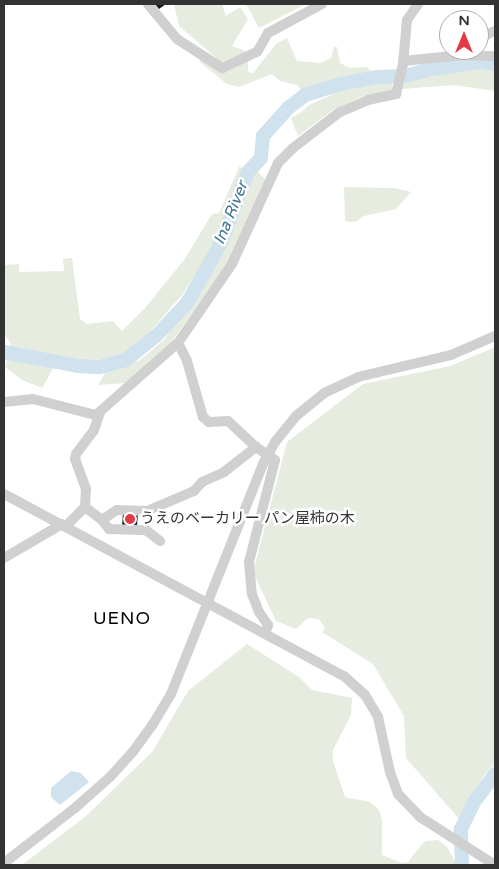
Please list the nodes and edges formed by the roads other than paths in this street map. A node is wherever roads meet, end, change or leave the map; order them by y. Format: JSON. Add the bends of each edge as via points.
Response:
{"nodes":[{"id":1,"x":148,"y":4,"type":"edge"},
{"id":2,"x":322,"y":4,"type":"edge"},
{"id":3,"x":418,"y":4,"type":"edge"},
{"id":4,"x":439,"y":57,"type":"edge"},
{"id":5,"x":403,"y":62,"type":"junction"},
{"id":6,"x":495,"y":336,"type":"edge"},
{"id":7,"x":178,"y":343,"type":"junction"},
{"id":8,"x":4,"y":402,"type":"edge"},
{"id":9,"x":100,"y":413,"type":"junction"},
{"id":10,"x":256,"y":447,"type":"junction"},
{"id":11,"x":268,"y":453,"type":"junction"},
{"id":12,"x":4,"y":494,"type":"edge"},
{"id":13,"x":85,"y":507,"type":"junction"},
{"id":14,"x":102,"y":520,"type":"junction"},
{"id":15,"x":64,"y":525,"type":"junction"},
{"id":16,"x":160,"y":540,"type":"dead end"},
{"id":17,"x":4,"y":558,"type":"edge"},
{"id":18,"x":208,"y":603,"type":"junction"},
{"id":19,"x":265,"y":634,"type":"junction"},
{"id":20,"x":4,"y":863,"type":"edge"},
{"id":21,"x":495,"y":865,"type":"edge"}],
"edges":[{"from":1,"to":2,"type":"street","via":[[177,40],[222,68],[256,52],[268,33]]},
{"from":3,"to":5,"type":"street","via":[[407,20]]},
{"from":4,"to":5,"type":"street"},
{"from":5,"to":7,"type":"street","via":[[396,94],[368,100],[340,112],[278,163],[232,264]]},
{"from":6,"to":11,"type":"street","via":[[451,355],[379,370],[338,385],[296,416]]},
{"from":7,"to":9,"type":"street"},
{"from":7,"to":10,"type":"street","via":[[188,361],[203,417],[209,422],[228,420]]},
{"from":8,"to":9,"type":"street","via":[[33,399],[90,415]]},
{"from":9,"to":13,"type":"street","via":[[94,430],[75,459],[86,489]]},
{"from":10,"to":11,"type":"street"},
{"from":10,"to":14,"type":"street","via":[[224,472],[202,482],[194,491],[147,511],[117,510]]},
{"from":11,"to":18,"type":"street"},
{"from":11,"to":19,"type":"street","via":[[276,460],[248,562],[252,594],[268,625]]},
{"from":12,"to":15,"type":"street"},
{"from":13,"to":14,"type":"street"},
{"from":13,"to":15,"type":"street"},
{"from":14,"to":16,"type":"street","via":[[109,529],[146,530]]},
{"from":15,"to":17,"type":"street"},
{"from":15,"to":18,"type":"street"},
{"from":18,"to":19,"type":"street"},
{"from":18,"to":20,"type":"street","via":[[171,694],[132,753],[75,808]]},
{"from":19,"to":21,"type":"street","via":[[344,676],[365,695],[378,717],[398,794],[420,817]]}]}
